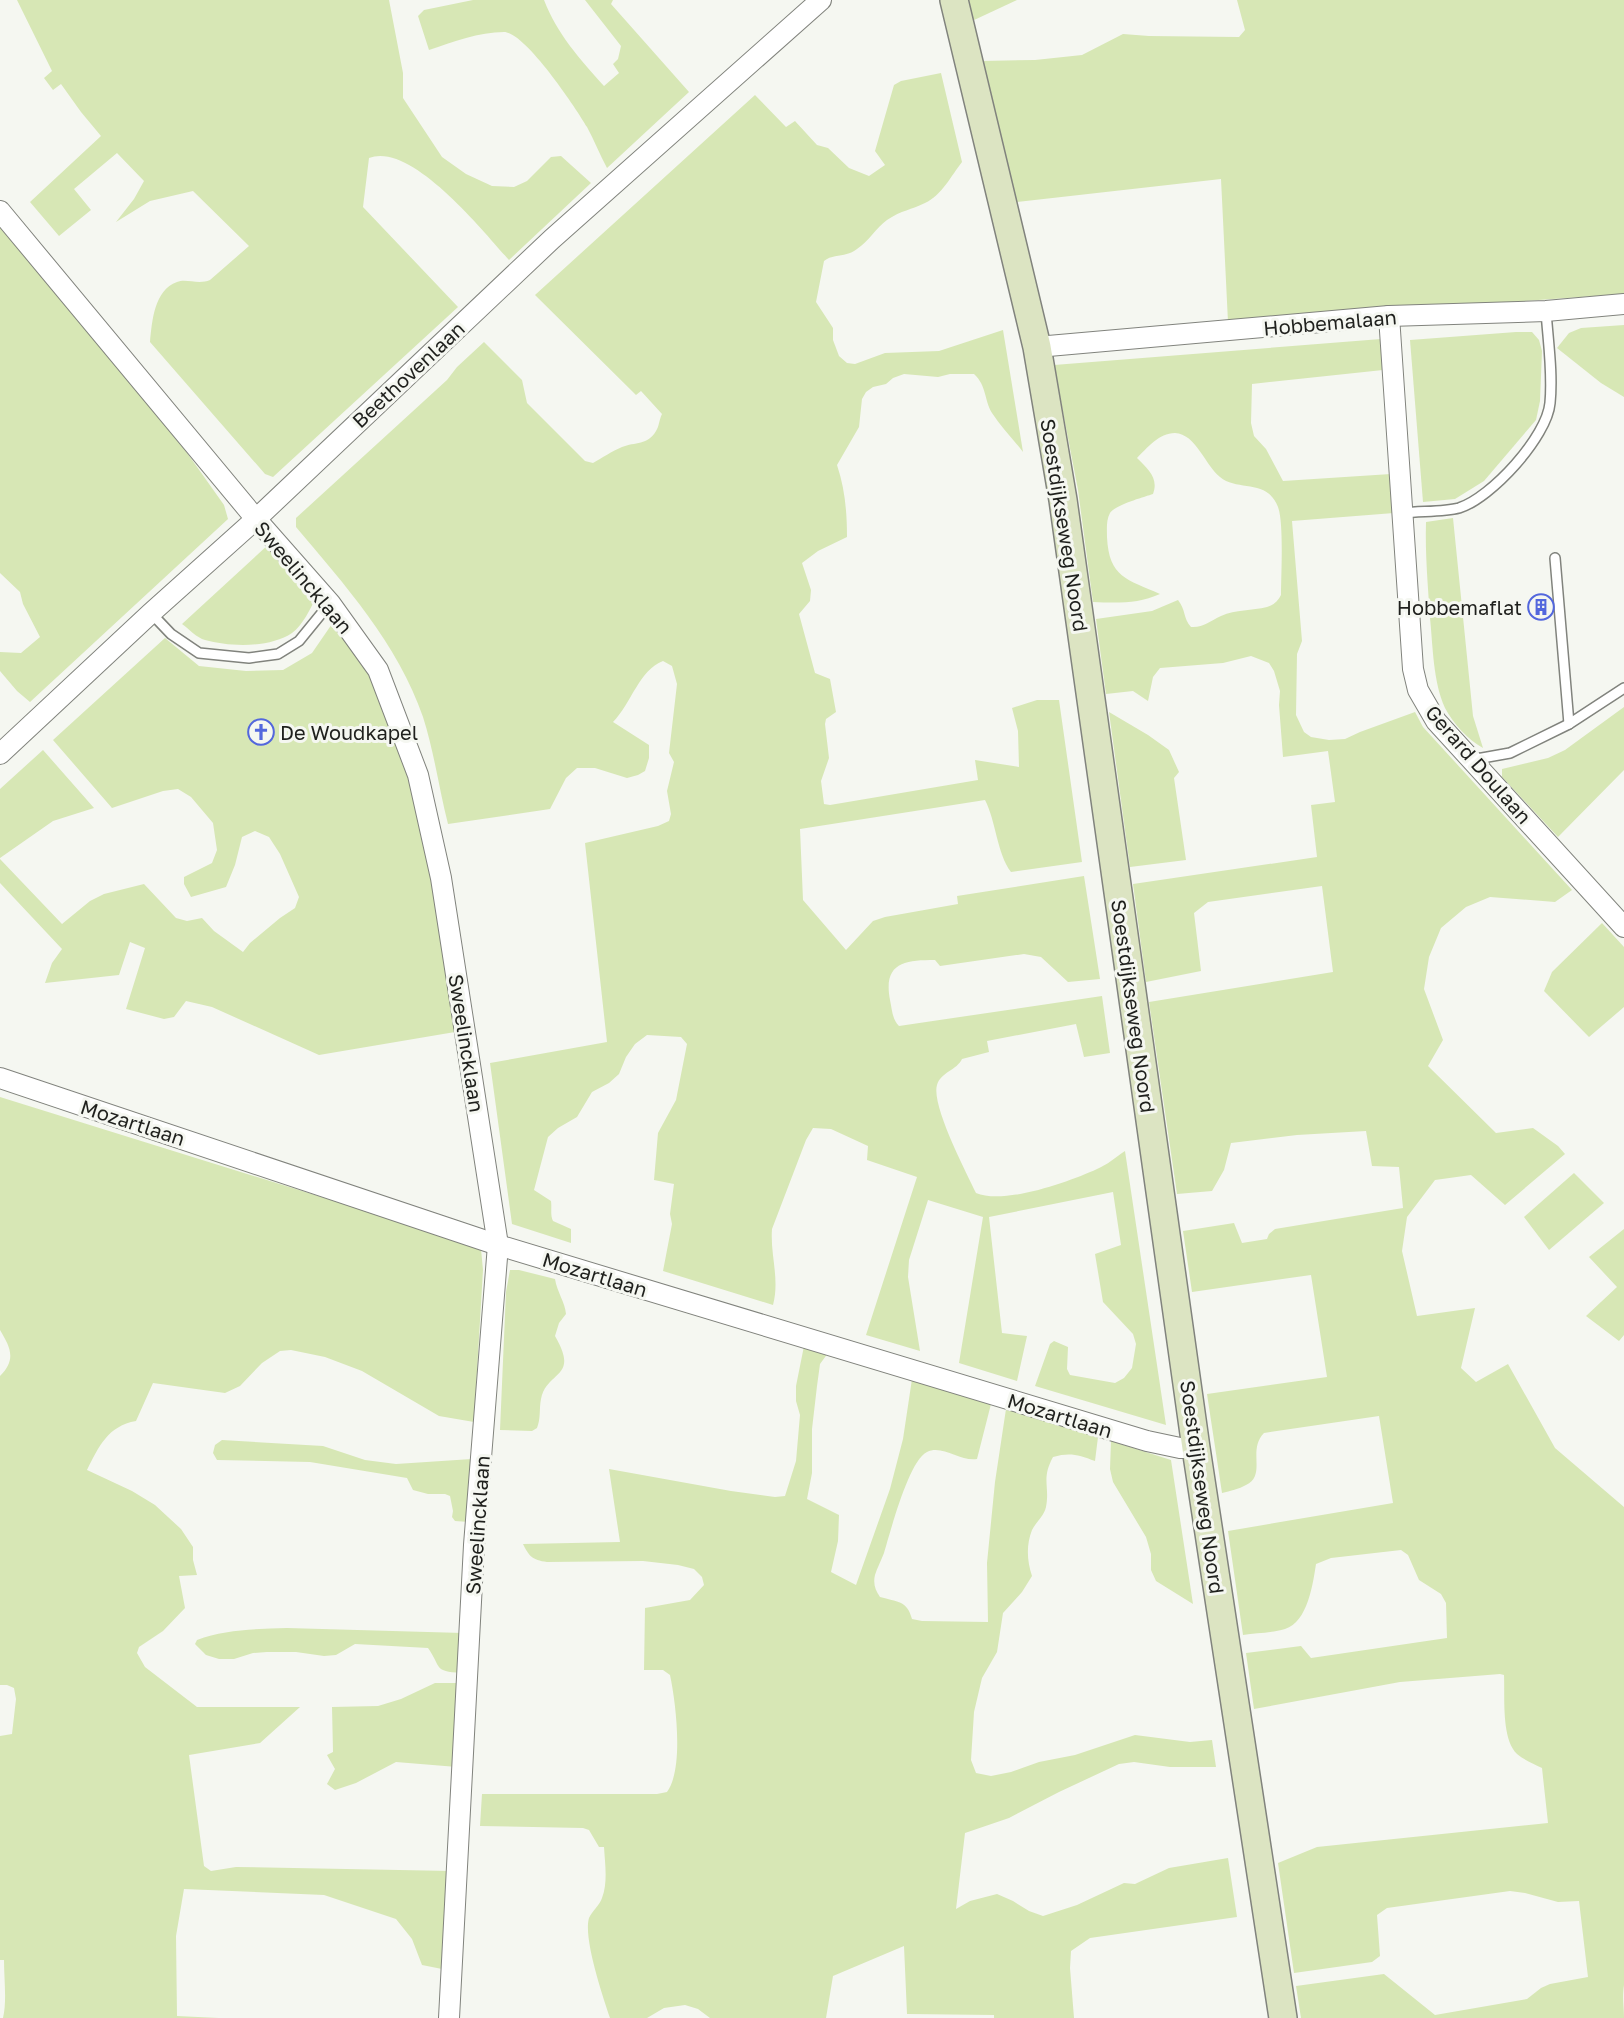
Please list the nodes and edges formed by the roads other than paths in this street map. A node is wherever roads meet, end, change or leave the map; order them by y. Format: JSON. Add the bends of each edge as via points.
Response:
{"nodes":[{"id":1,"x":821,"y":0,"type":"edge"},
{"id":2,"x":954,"y":0,"type":"edge"},
{"id":3,"x":0,"y":211,"type":"edge"},
{"id":4,"x":1624,"y":304,"type":"edge"},
{"id":5,"x":1546,"y":311,"type":"junction"},
{"id":6,"x":1389,"y":316,"type":"junction"},
{"id":7,"x":1037,"y":347,"type":"junction"},
{"id":8,"x":1404,"y":513,"type":"junction"},
{"id":9,"x":256,"y":519,"type":"junction"},
{"id":10,"x":1555,"y":558,"type":"dead end"},
{"id":11,"x":330,"y":603,"type":"junction"},
{"id":12,"x":151,"y":613,"type":"junction"},
{"id":13,"x":1624,"y":688,"type":"edge"},
{"id":14,"x":1569,"y":724,"type":"junction"},
{"id":15,"x":0,"y":754,"type":"edge"},
{"id":16,"x":1471,"y":760,"type":"junction"},
{"id":17,"x":1624,"y":927,"type":"edge"},
{"id":18,"x":0,"y":1078,"type":"edge"},
{"id":19,"x":498,"y":1245,"type":"junction"},
{"id":20,"x":1196,"y":1448,"type":"junction"},
{"id":21,"x":449,"y":2018,"type":"edge"},
{"id":22,"x":1283,"y":2018,"type":"edge"}],
"edges":[{"from":1,"to":9,"type":"street","name":"Beethovenlaan","via":[[552,239]]},
{"from":2,"to":7,"type":"main road","name":"Soestdijkseweg Noord"},
{"from":3,"to":9,"type":"street","name":"Sweelincklaan"},
{"from":4,"to":5,"type":"street","name":"Hobbemalaan"},
{"from":5,"to":6,"type":"street","name":"Hobbemalaan"},
{"from":5,"to":8,"type":"lane","via":[[1550,406],[1542,430],[1511,468],[1478,498],[1458,508]]},
{"from":6,"to":7,"type":"street","name":"Hobbemalaan"},
{"from":6,"to":8,"type":"street","name":"Gerard Doulaan"},
{"from":7,"to":20,"type":"main road","name":"Soestdijkseweg Noord","via":[[1065,512]]},
{"from":8,"to":16,"type":"street","name":"Gerard Doulaan","via":[[1413,669],[1418,690],[1436,721]]},
{"from":9,"to":11,"type":"street","name":"Sweelincklaan"},
{"from":9,"to":12,"type":"street","name":"Beethovenlaan"},
{"from":10,"to":14,"type":"lane"},
{"from":11,"to":12,"type":"lane","via":[[299,640],[278,654],[249,658],[199,653],[171,634]]},
{"from":11,"to":19,"type":"street","name":"Sweelincklaan","via":[[378,670],[418,775],[441,878]]},
{"from":12,"to":15,"type":"street","name":"Beethovenlaan"},
{"from":13,"to":14,"type":"lane"},
{"from":14,"to":16,"type":"lane","via":[[1510,753]]},
{"from":16,"to":17,"type":"street","name":"Gerard Doulaan"},
{"from":18,"to":19,"type":"street","name":"Mozartlaan"},
{"from":19,"to":20,"type":"street","name":"Mozartlaan","via":[[1147,1441]]},
{"from":19,"to":21,"type":"street","name":"Sweelincklaan","via":[[474,1557]]},
{"from":20,"to":22,"type":"main road","name":"Soestdijkseweg Noord"}]}
